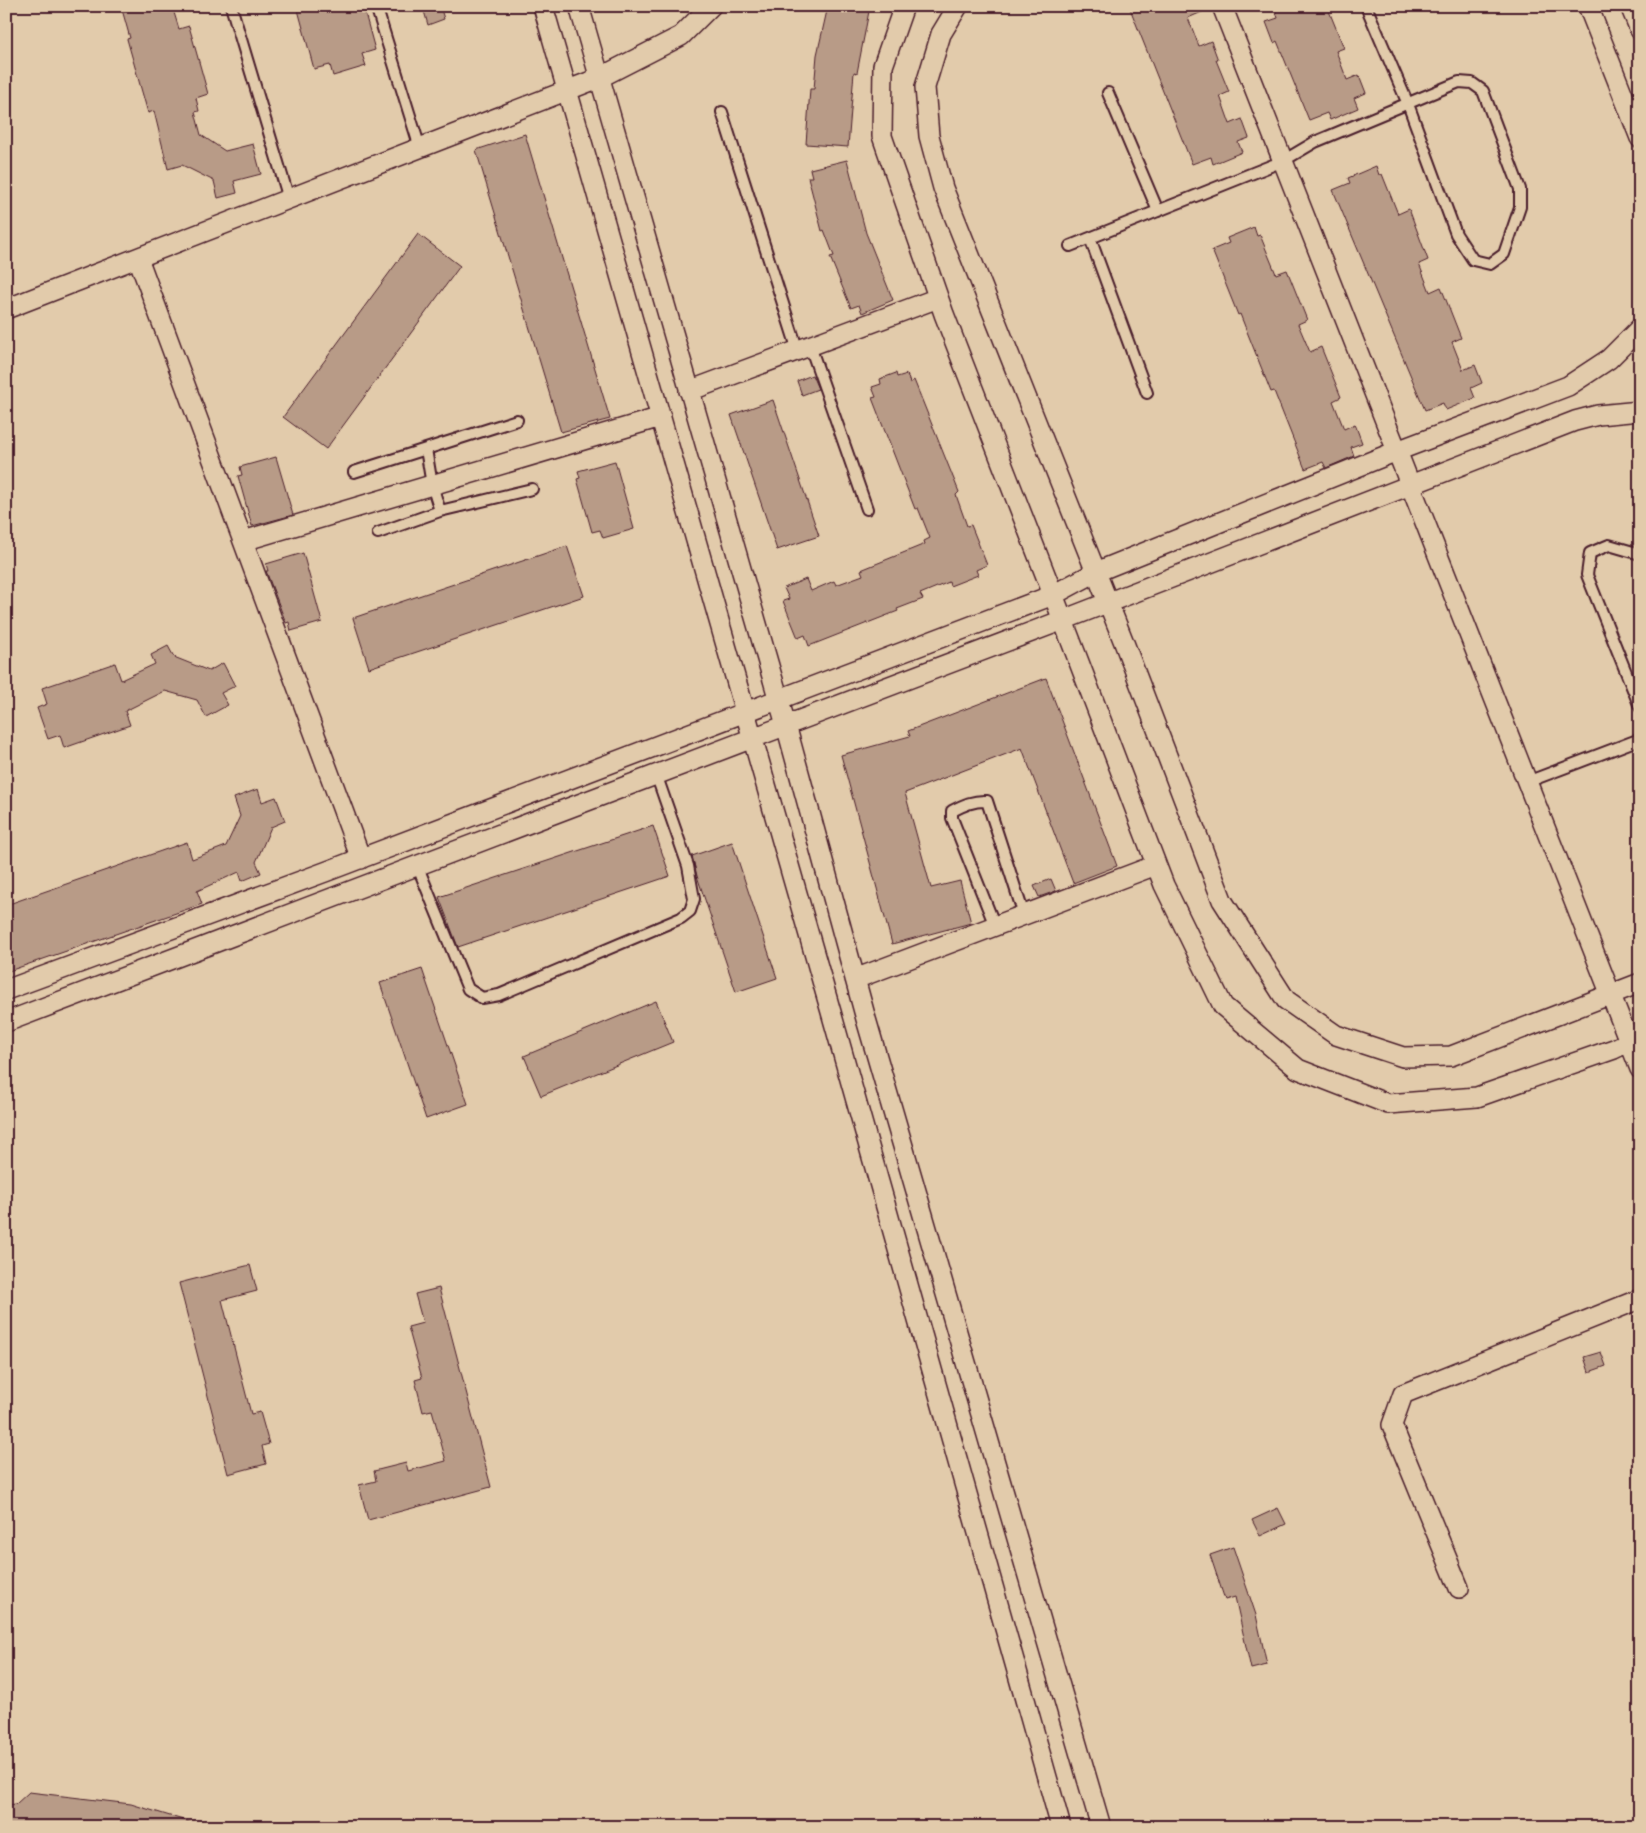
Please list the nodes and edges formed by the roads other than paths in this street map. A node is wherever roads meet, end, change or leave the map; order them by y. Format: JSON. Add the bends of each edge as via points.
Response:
{"nodes":[{"id":1,"x":232,"y":6,"type":"edge"},
{"id":2,"x":376,"y":6,"type":"edge"},
{"id":3,"x":543,"y":6,"type":"edge"},
{"id":4,"x":579,"y":6,"type":"edge"},
{"id":5,"x":711,"y":6,"type":"edge"},
{"id":6,"x":904,"y":6,"type":"edge"},
{"id":7,"x":958,"y":6,"type":"edge"},
{"id":8,"x":1222,"y":6,"type":"edge"},
{"id":9,"x":1366,"y":6,"type":"edge"},
{"id":10,"x":1588,"y":6,"type":"edge"},
{"id":11,"x":1630,"y":6,"type":"edge"},
{"id":12,"x":1640,"y":30,"type":"edge"},
{"id":13,"x":599,"y":78,"type":"junction"},
{"id":14,"x":567,"y":91,"type":"junction"},
{"id":15,"x":1108,"y":93,"type":"dead end"},
{"id":16,"x":1408,"y":104,"type":"junction"},
{"id":17,"x":722,"y":112,"type":"dead end"},
{"id":18,"x":1640,"y":138,"type":"edge"},
{"id":19,"x":420,"y":148,"type":"junction"},
{"id":20,"x":1283,"y":161,"type":"junction"},
{"id":21,"x":289,"y":199,"type":"junction"},
{"id":22,"x":1158,"y":211,"type":"junction"},
{"id":23,"x":1090,"y":238,"type":"junction"},
{"id":24,"x":1070,"y":246,"type":"dead end"},
{"id":25,"x":138,"y":258,"type":"junction"},
{"id":26,"x":938,"y":298,"type":"junction"},
{"id":27,"x":6,"y":309,"type":"edge"},
{"id":28,"x":1640,"y":328,"type":"edge"},
{"id":29,"x":804,"y":348,"type":"junction"},
{"id":30,"x":689,"y":391,"type":"junction"},
{"id":31,"x":1147,"y":393,"type":"dead end"},
{"id":32,"x":1640,"y":411,"type":"edge"},
{"id":33,"x":660,"y":417,"type":"junction"},
{"id":34,"x":517,"y":420,"type":"dead end"},
{"id":35,"x":426,"y":449,"type":"junction"},
{"id":36,"x":1397,"y":451,"type":"junction"},
{"id":37,"x":354,"y":472,"type":"dead end"},
{"id":38,"x":432,"y":485,"type":"junction"},
{"id":39,"x":1410,"y":485,"type":"junction"},
{"id":40,"x":532,"y":489,"type":"dead end"},
{"id":41,"x":867,"y":509,"type":"dead end"},
{"id":42,"x":440,"y":511,"type":"junction"},
{"id":43,"x":378,"y":533,"type":"dead end"},
{"id":44,"x":243,"y":541,"type":"junction"},
{"id":45,"x":1640,"y":554,"type":"edge"},
{"id":46,"x":1096,"y":572,"type":"junction"},
{"id":47,"x":1053,"y":594,"type":"junction"},
{"id":48,"x":1108,"y":602,"type":"junction"},
{"id":49,"x":1063,"y":620,"type":"junction"},
{"id":50,"x":779,"y":700,"type":"junction"},
{"id":51,"x":1640,"y":707,"type":"edge"},
{"id":52,"x":745,"y":712,"type":"junction"},
{"id":53,"x":786,"y":725,"type":"junction"},
{"id":54,"x":753,"y":738,"type":"junction"},
{"id":55,"x":1640,"y":740,"type":"edge"},
{"id":56,"x":656,"y":774,"type":"junction"},
{"id":57,"x":1527,"y":782,"type":"junction"},
{"id":58,"x":361,"y":859,"type":"junction"},
{"id":59,"x":1156,"y":865,"type":"junction"},
{"id":60,"x":417,"y":866,"type":"junction"},
{"id":61,"x":1024,"y":915,"type":"junction"},
{"id":62,"x":995,"y":926,"type":"junction"},
{"id":63,"x":855,"y":979,"type":"junction"},
{"id":64,"x":1640,"y":983,"type":"edge"},
{"id":65,"x":6,"y":990,"type":"edge"},
{"id":66,"x":1610,"y":994,"type":"junction"},
{"id":67,"x":6,"y":1022,"type":"edge"},
{"id":68,"x":1634,"y":1038,"type":"edge"},
{"id":69,"x":1640,"y":1069,"type":"edge"},
{"id":70,"x":1640,"y":1299,"type":"edge"},
{"id":71,"x":1459,"y":1588,"type":"dead end"},
{"id":72,"x":1061,"y":1827,"type":"edge"},
{"id":73,"x":1101,"y":1827,"type":"edge"}],
"edges":[{"from":1,"to":21,"type":"lane"},
{"from":2,"to":19,"type":"lane"},
{"from":3,"to":14,"type":"street"},
{"from":4,"to":13,"type":"street"},
{"from":5,"to":13,"type":"street","via":[[681,36]]},
{"from":6,"to":26,"type":"street","via":[[883,66],[882,136]]},
{"from":7,"to":46,"type":"street","via":[[941,34],[926,87],[929,136],[943,188]]},
{"from":8,"to":20,"type":"street"},
{"from":9,"to":16,"type":"lane"},
{"from":10,"to":18,"type":"street"},
{"from":11,"to":12,"type":"street"},
{"from":13,"to":14,"type":"street"},
{"from":13,"to":30,"type":"street"},
{"from":14,"to":19,"type":"street"},
{"from":14,"to":33,"type":"street"},
{"from":15,"to":22,"type":"lane"},
{"from":16,"to":16,"type":"lane","via":[[1456,234],[1473,260],[1490,264],[1504,254],[1520,207],[1520,189],[1483,92],[1472,83],[1459,82]]},
{"from":16,"to":20,"type":"lane","via":[[1315,142]]},
{"from":17,"to":29,"type":"lane"},
{"from":19,"to":21,"type":"street"},
{"from":20,"to":22,"type":"lane"},
{"from":20,"to":36,"type":"street"},
{"from":21,"to":25,"type":"street"},
{"from":22,"to":23,"type":"lane"},
{"from":23,"to":24,"type":"lane"},
{"from":23,"to":31,"type":"lane"},
{"from":25,"to":27,"type":"street"},
{"from":25,"to":44,"type":"street"},
{"from":26,"to":29,"type":"street"},
{"from":26,"to":47,"type":"street"},
{"from":28,"to":36,"type":"street","via":[[1610,359],[1568,386]]},
{"from":29,"to":30,"type":"street"},
{"from":29,"to":41,"type":"lane"},
{"from":30,"to":50,"type":"street"},
{"from":32,"to":39,"type":"street","via":[[1575,421]]},
{"from":33,"to":38,"type":"street"},
{"from":33,"to":52,"type":"street"},
{"from":34,"to":35,"type":"lane"},
{"from":35,"to":37,"type":"lane"},
{"from":35,"to":38,"type":"lane"},
{"from":36,"to":39,"type":"street"},
{"from":36,"to":46,"type":"street"},
{"from":38,"to":42,"type":"lane"},
{"from":38,"to":44,"type":"street"},
{"from":39,"to":48,"type":"street"},
{"from":39,"to":57,"type":"street"},
{"from":40,"to":42,"type":"lane"},
{"from":42,"to":43,"type":"lane"},
{"from":44,"to":58,"type":"street"},
{"from":45,"to":51,"type":"lane","via":[[1609,544],[1590,553],[1587,576]]},
{"from":46,"to":47,"type":"street"},
{"from":46,"to":48,"type":"street"},
{"from":47,"to":49,"type":"street"},
{"from":47,"to":50,"type":"street"},
{"from":48,"to":49,"type":"street"},
{"from":48,"to":66,"type":"street","via":[[1222,900],[1286,1000],[1336,1035],[1403,1057],[1451,1056]]},
{"from":49,"to":53,"type":"street"},
{"from":49,"to":59,"type":"street"},
{"from":50,"to":52,"type":"street"},
{"from":50,"to":53,"type":"street"},
{"from":52,"to":54,"type":"street"},
{"from":52,"to":58,"type":"street"},
{"from":53,"to":54,"type":"street"},
{"from":53,"to":63,"type":"street"},
{"from":54,"to":56,"type":"street"},
{"from":54,"to":72,"type":"street"},
{"from":55,"to":57,"type":"lane"},
{"from":56,"to":60,"type":"street"},
{"from":56,"to":60,"type":"lane","via":[[688,866],[694,899],[690,911],[648,933],[499,996],[482,998],[468,989]]},
{"from":57,"to":66,"type":"street"},
{"from":58,"to":65,"type":"street"},
{"from":59,"to":61,"type":"street"},
{"from":59,"to":68,"type":"street","via":[[1223,1006],[1298,1069],[1388,1104],[1477,1098],[1614,1049]]},
{"from":60,"to":67,"type":"street"},
{"from":61,"to":62,"type":"street"},
{"from":61,"to":62,"type":"lane","via":[[987,801],[960,806],[952,811],[952,818]]},
{"from":62,"to":63,"type":"street"},
{"from":63,"to":73,"type":"street"},
{"from":64,"to":66,"type":"street"},
{"from":66,"to":68,"type":"street"},
{"from":68,"to":69,"type":"street"},
{"from":70,"to":71,"type":"street","via":[[1403,1394],[1392,1425]]}]}
